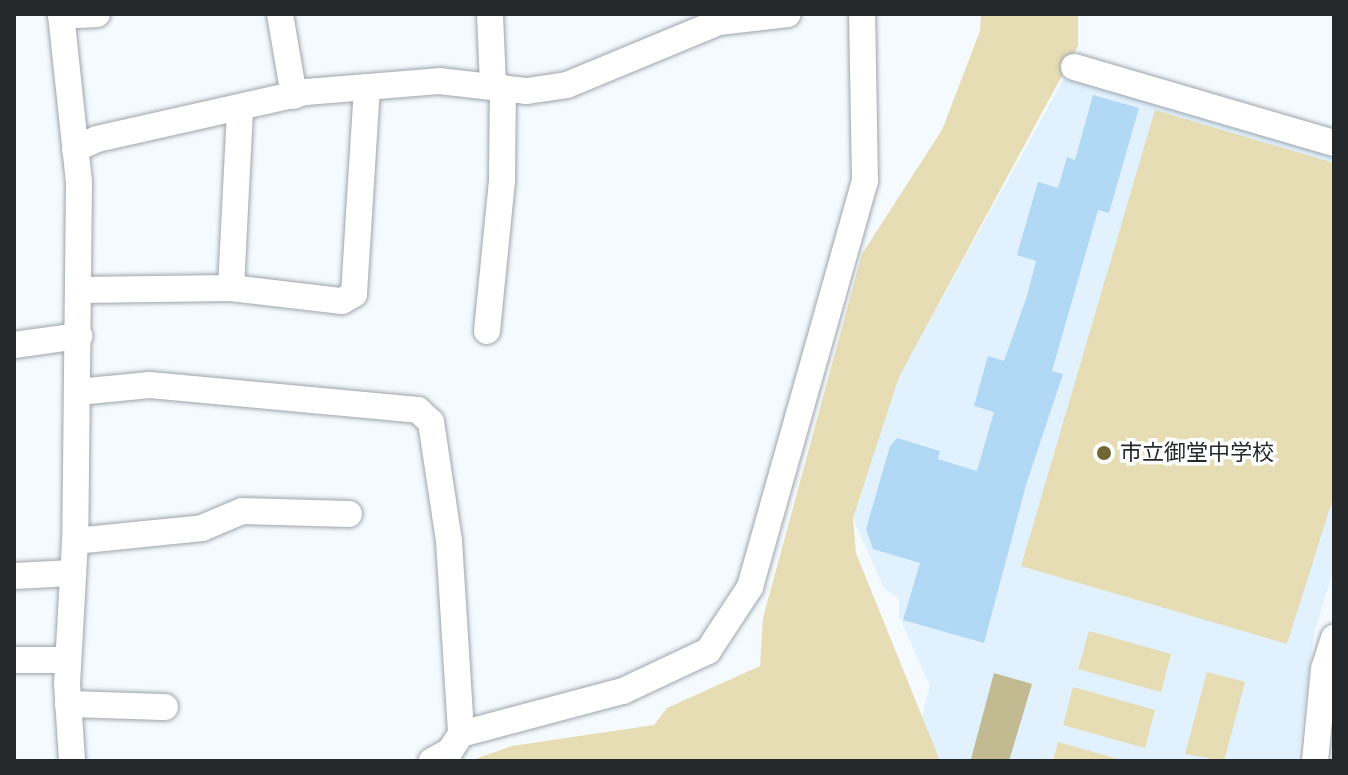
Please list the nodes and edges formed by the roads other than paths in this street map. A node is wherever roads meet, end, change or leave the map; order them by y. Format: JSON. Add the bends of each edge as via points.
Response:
{"nodes":[{"id":1,"x":97,"y":14,"type":"edge"},
{"id":2,"x":280,"y":14,"type":"edge"},
{"id":3,"x":490,"y":14,"type":"edge"},
{"id":4,"x":862,"y":14,"type":"edge"},
{"id":5,"x":61,"y":15,"type":"edge"},
{"id":6,"x":777,"y":15,"type":"edge"},
{"id":7,"x":1074,"y":67,"type":"dead end"},
{"id":8,"x":367,"y":87,"type":"junction"},
{"id":9,"x":498,"y":87,"type":"junction"},
{"id":10,"x":294,"y":96,"type":"junction"},
{"id":11,"x":240,"y":111,"type":"junction"},
{"id":12,"x":1334,"y":143,"type":"edge"},
{"id":13,"x":75,"y":149,"type":"junction"},
{"id":14,"x":231,"y":288,"type":"junction"},
{"id":15,"x":79,"y":290,"type":"junction"},
{"id":16,"x":487,"y":331,"type":"dead end"},
{"id":17,"x":79,"y":336,"type":"junction"},
{"id":18,"x":14,"y":345,"type":"edge"},
{"id":19,"x":78,"y":392,"type":"junction"},
{"id":20,"x":349,"y":514,"type":"dead end"},
{"id":21,"x":75,"y":541,"type":"junction"},
{"id":22,"x":73,"y":573,"type":"junction"},
{"id":23,"x":14,"y":576,"type":"edge"},
{"id":24,"x":1334,"y":638,"type":"edge"},
{"id":25,"x":14,"y":660,"type":"edge"},
{"id":26,"x":68,"y":660,"type":"junction"},
{"id":27,"x":68,"y":704,"type":"junction"},
{"id":28,"x":165,"y":707,"type":"dead end"},
{"id":29,"x":450,"y":752,"type":"edge"},
{"id":30,"x":72,"y":761,"type":"edge"},
{"id":31,"x":1315,"y":761,"type":"edge"}],
"edges":[{"from":1,"to":5,"type":"street"},
{"from":2,"to":10,"type":"street"},
{"from":3,"to":9,"type":"street"},
{"from":4,"to":29,"type":"street","via":[[865,181],[750,587],[708,651],[623,691]]},
{"from":5,"to":13,"type":"street"},
{"from":6,"to":9,"type":"street","via":[[719,22],[567,85]]},
{"from":7,"to":12,"type":"street"},
{"from":8,"to":9,"type":"street","via":[[439,81]]},
{"from":8,"to":10,"type":"street"},
{"from":8,"to":14,"type":"street","via":[[354,294],[342,301]]},
{"from":9,"to":16,"type":"street","via":[[502,181]]},
{"from":10,"to":11,"type":"street"},
{"from":11,"to":13,"type":"street","via":[[97,139]]},
{"from":11,"to":14,"type":"street"},
{"from":13,"to":15,"type":"street"},
{"from":14,"to":15,"type":"street"},
{"from":15,"to":17,"type":"street"},
{"from":17,"to":18,"type":"street"},
{"from":17,"to":19,"type":"street"},
{"from":19,"to":21,"type":"street"},
{"from":19,"to":29,"type":"street","via":[[150,385],[418,410],[431,422],[449,541]]},
{"from":20,"to":21,"type":"street","via":[[242,511],[202,528]]},
{"from":21,"to":22,"type":"street"},
{"from":22,"to":23,"type":"street"},
{"from":22,"to":26,"type":"street"},
{"from":24,"to":31,"type":"street","via":[[1324,669]]},
{"from":25,"to":26,"type":"street"},
{"from":26,"to":27,"type":"street"},
{"from":27,"to":28,"type":"street"},
{"from":27,"to":30,"type":"street"}]}
